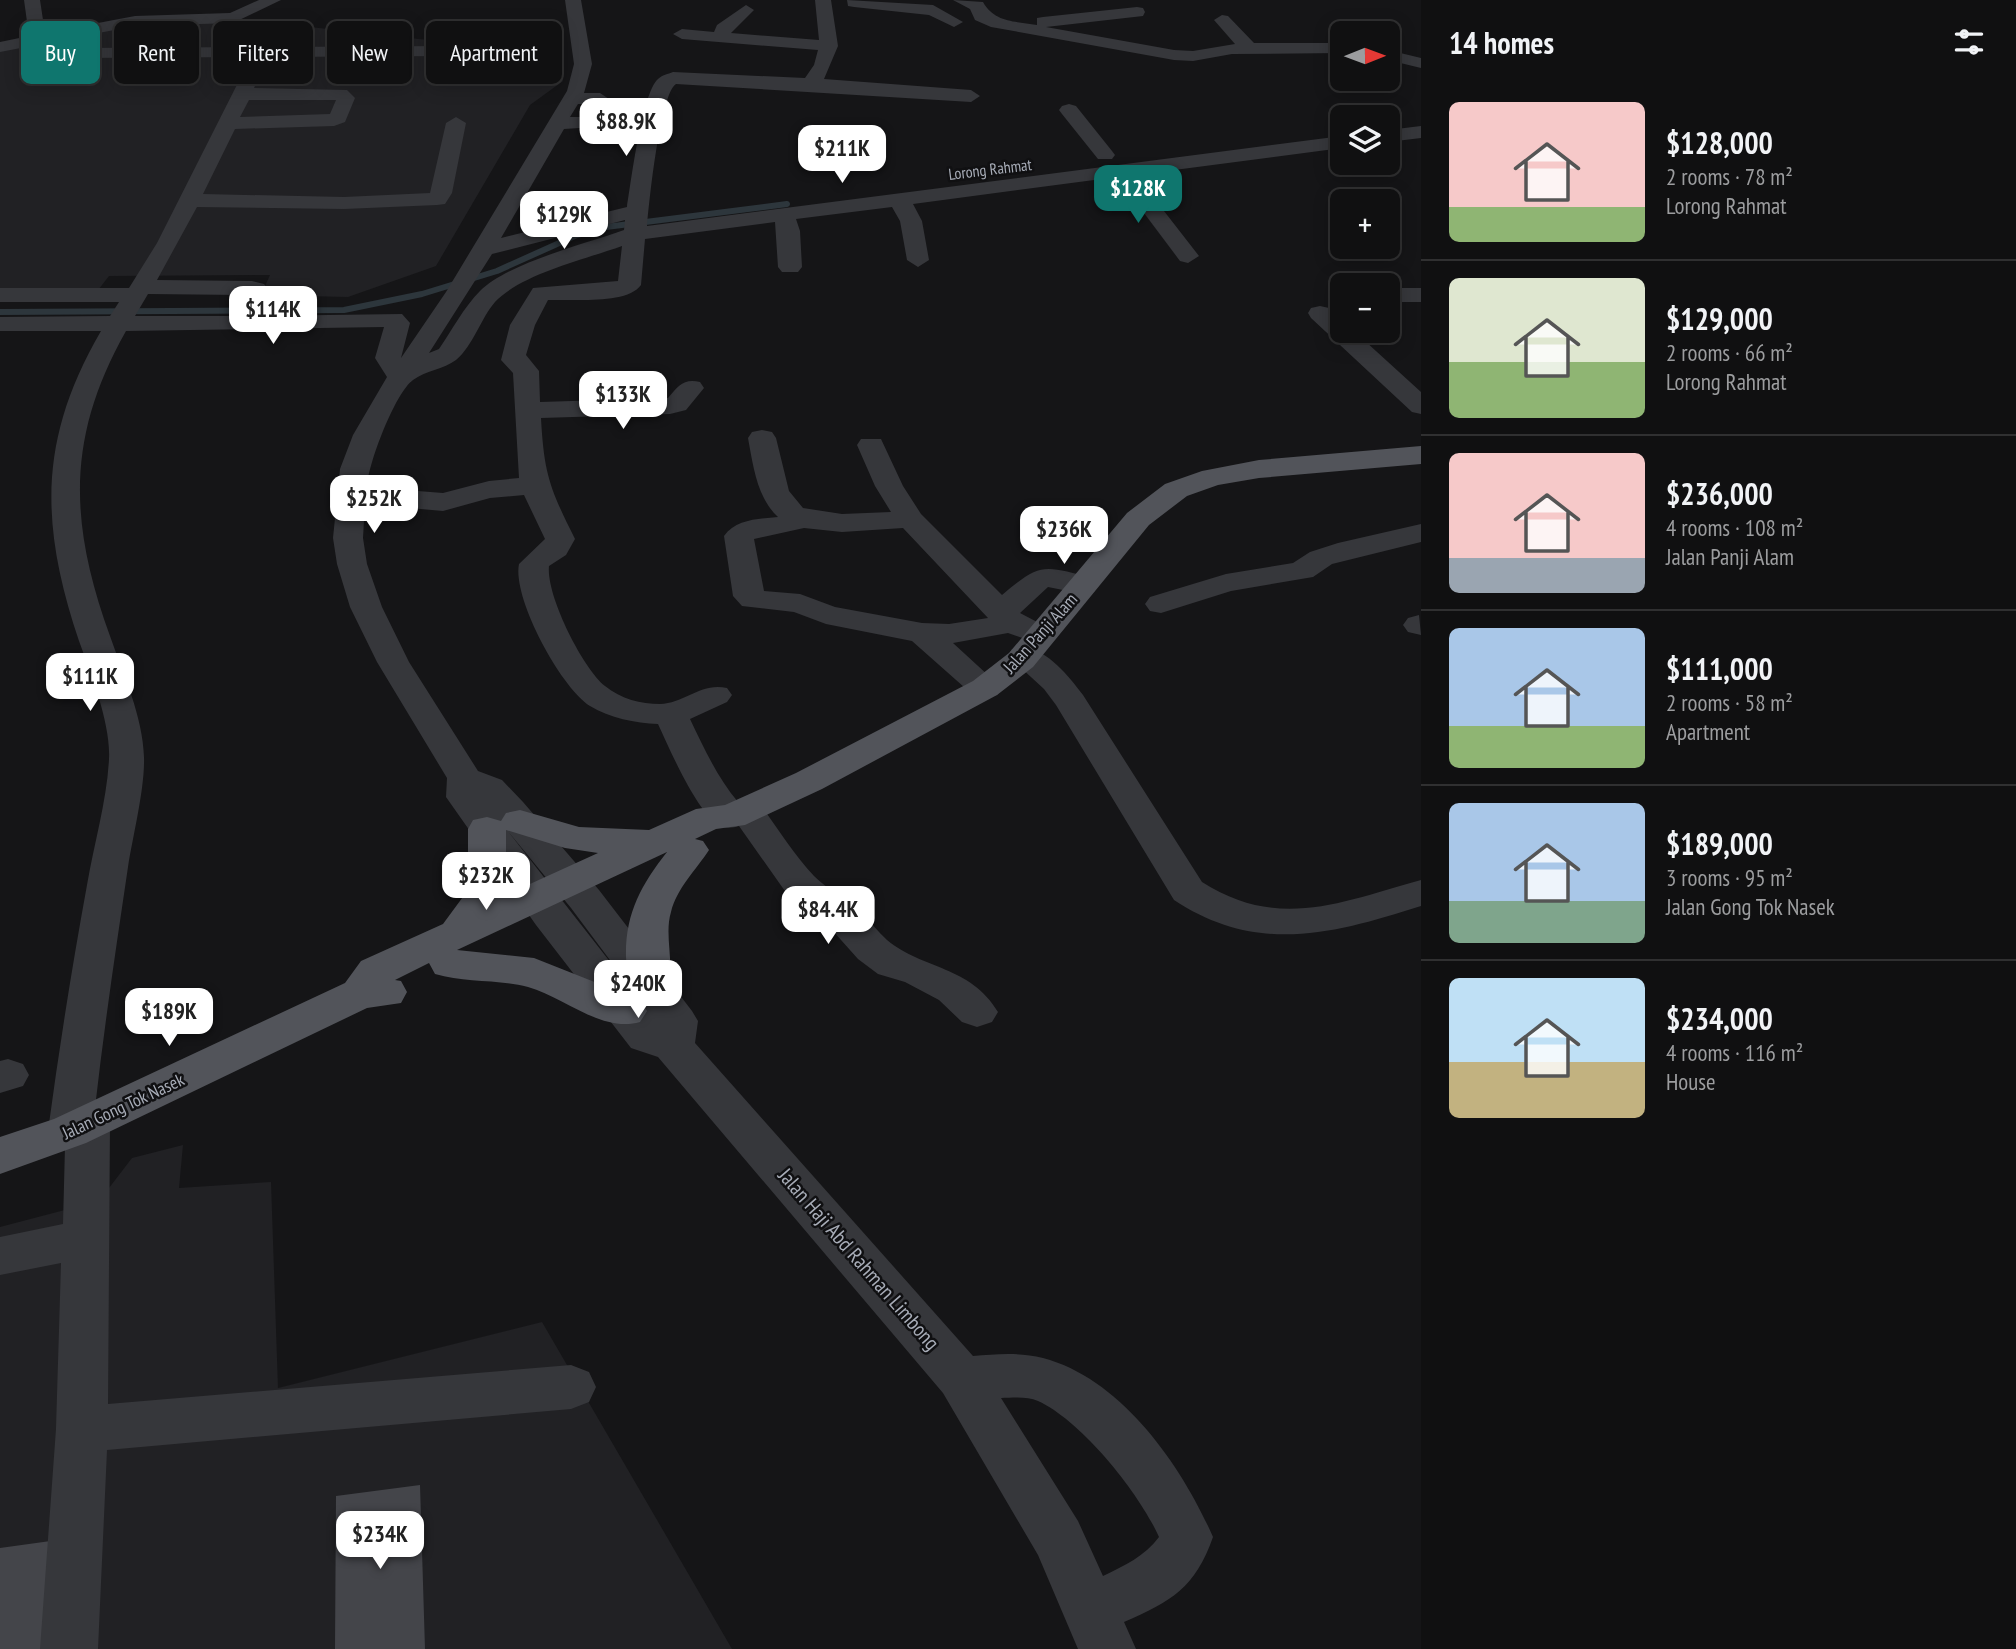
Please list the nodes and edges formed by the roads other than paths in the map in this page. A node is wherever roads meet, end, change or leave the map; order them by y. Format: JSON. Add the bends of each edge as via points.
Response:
{"nodes":[{"id":1,"x":32,"y":0,"type":"edge"},
{"id":2,"x":273,"y":0,"type":"edge"},
{"id":3,"x":573,"y":0,"type":"edge"},
{"id":4,"x":880,"y":0,"type":"edge"},
{"id":5,"x":961,"y":0,"type":"edge"},
{"id":6,"x":823,"y":1,"type":"edge"},
{"id":7,"x":854,"y":2,"type":"junction"},
{"id":8,"x":746,"y":10,"type":"dead end"},
{"id":9,"x":1137,"y":12,"type":"dead end"},
{"id":10,"x":1222,"y":20,"type":"dead end"},
{"id":11,"x":34,"y":21,"type":"edge"},
{"id":12,"x":954,"y":22,"type":"dead end"},
{"id":13,"x":1007,"y":26,"type":"junction"},
{"id":14,"x":100,"y":28,"type":"edge"},
{"id":15,"x":682,"y":34,"type":"dead end"},
{"id":16,"x":722,"y":38,"type":"junction"},
{"id":17,"x":21,"y":43,"type":"edge"},
{"id":18,"x":829,"y":46,"type":"junction"},
{"id":19,"x":0,"y":47,"type":"edge"},
{"id":20,"x":1256,"y":48,"type":"junction"},
{"id":21,"x":1330,"y":48,"type":"edge"},
{"id":22,"x":213,"y":52,"type":"edge"},
{"id":23,"x":100,"y":53,"type":"edge"},
{"id":24,"x":1400,"y":58,"type":"edge"},
{"id":25,"x":1421,"y":63,"type":"edge"},
{"id":26,"x":1291,"y":66,"type":"dead end"},
{"id":27,"x":246,"y":84,"type":"edge"},
{"id":28,"x":810,"y":84,"type":"junction"},
{"id":29,"x":241,"y":94,"type":"junction"},
{"id":30,"x":279,"y":94,"type":"junction"},
{"id":31,"x":971,"y":96,"type":"dead end"},
{"id":32,"x":572,"y":98,"type":"junction"},
{"id":33,"x":1069,"y":110,"type":"dead end"},
{"id":34,"x":1421,"y":114,"type":"edge"},
{"id":35,"x":1400,"y":117,"type":"edge"},
{"id":36,"x":267,"y":122,"type":"junction"},
{"id":37,"x":456,"y":123,"type":"dead end"},
{"id":38,"x":556,"y":123,"type":"junction"},
{"id":39,"x":227,"y":124,"type":"junction"},
{"id":40,"x":1330,"y":126,"type":"edge"},
{"id":41,"x":1421,"y":132,"type":"edge"},
{"id":42,"x":1400,"y":135,"type":"edge"},
{"id":43,"x":1330,"y":143,"type":"edge"},
{"id":44,"x":1113,"y":162,"type":"junction"},
{"id":45,"x":899,"y":199,"type":"junction"},
{"id":46,"x":188,"y":201,"type":"junction"},
{"id":47,"x":707,"y":204,"type":"dead end"},
{"id":48,"x":666,"y":209,"type":"dead end"},
{"id":49,"x":783,"y":214,"type":"junction"},
{"id":50,"x":635,"y":223,"type":"junction"},
{"id":51,"x":483,"y":249,"type":"junction"},
{"id":52,"x":1188,"y":256,"type":"dead end"},
{"id":53,"x":918,"y":260,"type":"dead end"},
{"id":54,"x":790,"y":267,"type":"dead end"},
{"id":55,"x":471,"y":289,"type":"junction"},
{"id":56,"x":138,"y":291,"type":"junction"},
{"id":57,"x":1420,"y":294,"type":"edge"},
{"id":58,"x":0,"y":295,"type":"edge"},
{"id":59,"x":1400,"y":295,"type":"edge"},
{"id":60,"x":532,"y":305,"type":"junction"},
{"id":61,"x":1320,"y":313,"type":"dead end"},
{"id":62,"x":0,"y":324,"type":"edge"},
{"id":63,"x":242,"y":324,"type":"junction"},
{"id":64,"x":119,"y":325,"type":"junction"},
{"id":65,"x":484,"y":350,"type":"junction"},
{"id":66,"x":401,"y":376,"type":"junction"},
{"id":67,"x":691,"y":388,"type":"dead end"},
{"id":68,"x":1421,"y":406,"type":"edge"},
{"id":69,"x":527,"y":411,"type":"junction"},
{"id":70,"x":762,"y":438,"type":"dead end"},
{"id":71,"x":871,"y":445,"type":"dead end"},
{"id":72,"x":1421,"y":455,"type":"edge"},
{"id":73,"x":535,"y":485,"type":"junction"},
{"id":74,"x":350,"y":494,"type":"junction"},
{"id":75,"x":800,"y":518,"type":"junction"},
{"id":76,"x":910,"y":519,"type":"junction"},
{"id":77,"x":1421,"y":534,"type":"edge"},
{"id":78,"x":1083,"y":585,"type":"junction"},
{"id":79,"x":1161,"y":604,"type":"dead end"},
{"id":80,"x":1020,"y":632,"type":"junction"},
{"id":81,"x":922,"y":633,"type":"junction"},
{"id":82,"x":985,"y":688,"type":"junction"},
{"id":83,"x":715,"y":695,"type":"dead end"},
{"id":84,"x":670,"y":713,"type":"junction"},
{"id":85,"x":739,"y":814,"type":"junction"},
{"id":86,"x":503,"y":825,"type":"junction"},
{"id":87,"x":676,"y":844,"type":"junction"},
{"id":88,"x":1421,"y":893,"type":"edge"},
{"id":89,"x":560,"y":898,"type":"junction"},
{"id":90,"x":454,"y":948,"type":"junction"},
{"id":91,"x":637,"y":997,"type":"junction"},
{"id":92,"x":977,"y":1012,"type":"dead end"},
{"id":93,"x":79,"y":1127,"type":"junction"},
{"id":94,"x":0,"y":1156,"type":"edge"},
{"id":95,"x":85,"y":1239,"type":"junction"},
{"id":96,"x":0,"y":1256,"type":"edge"},
{"id":97,"x":961,"y":1378,"type":"junction"},
{"id":98,"x":570,"y":1387,"type":"dead end"},
{"id":99,"x":82,"y":1429,"type":"junction"},
{"id":100,"x":1098,"y":1629,"type":"edge"},
{"id":101,"x":69,"y":1649,"type":"edge"}],
"edges":[{"from":1,"to":11,"type":"street"},
{"from":2,"to":14,"type":"street","via":[[233,18],[141,20]]},
{"from":3,"to":32,"type":"street","via":[[583,64]]},
{"from":4,"to":7,"type":"street"},
{"from":5,"to":13,"type":"street","via":[[977,6],[987,20]]},
{"from":6,"to":7,"type":"street"},
{"from":6,"to":18,"type":"street"},
{"from":7,"to":12,"type":"street","via":[[933,10]]},
{"from":8,"to":16,"type":"street","via":[[723,29]]},
{"from":9,"to":13,"type":"street"},
{"from":10,"to":20,"type":"street"},
{"from":13,"to":20,"type":"street","via":[[1054,43],[1115,54],[1186,56]]},
{"from":15,"to":16,"type":"street"},
{"from":16,"to":18,"type":"street"},
{"from":17,"to":19,"type":"street"},
{"from":18,"to":28,"type":"street","via":[[824,66]]},
{"from":20,"to":21,"type":"street"},
{"from":20,"to":26,"type":"street","via":[[1287,60]]},
{"from":22,"to":23,"type":"street"},
{"from":24,"to":25,"type":"street"},
{"from":27,"to":29,"type":"street"},
{"from":28,"to":31,"type":"street"},
{"from":28,"to":50,"type":"street","via":[[673,78],[663,84],[653,114]]},
{"from":29,"to":30,"type":"street"},
{"from":29,"to":39,"type":"street"},
{"from":30,"to":36,"type":"street"},
{"from":30,"to":36,"type":"street","via":[[351,93],[337,120]]},
{"from":32,"to":38,"type":"street"},
{"from":32,"to":38,"type":"street","via":[[600,99],[588,123]]},
{"from":33,"to":44,"type":"street"},
{"from":34,"to":35,"type":"street"},
{"from":36,"to":39,"type":"street"},
{"from":37,"to":46,"type":"street","via":[[437,199]]},
{"from":38,"to":51,"type":"street"},
{"from":39,"to":46,"type":"street"},
{"from":40,"to":44,"type":"street","name":"Lorong Rahmat"},
{"from":41,"to":42,"type":"street"},
{"from":43,"to":44,"type":"street"},
{"from":44,"to":45,"type":"street"},
{"from":44,"to":47,"type":"street","name":"Lorong Rahmat"},
{"from":44,"to":52,"type":"street"},
{"from":45,"to":49,"type":"street"},
{"from":45,"to":53,"type":"street","via":[[911,221]]},
{"from":46,"to":56,"type":"street","via":[[169,243]]},
{"from":48,"to":50,"type":"street"},
{"from":49,"to":50,"type":"street"},
{"from":49,"to":54,"type":"street","via":[[789,231]]},
{"from":50,"to":51,"type":"street","via":[[582,222]]},
{"from":50,"to":55,"type":"street","via":[[491,292]]},
{"from":50,"to":60,"type":"street","via":[[627,288],[544,292]]},
{"from":51,"to":55,"type":"street"},
{"from":55,"to":60,"type":"street"},
{"from":55,"to":65,"type":"street"},
{"from":55,"to":66,"type":"street"},
{"from":56,"to":58,"type":"street"},
{"from":56,"to":63,"type":"street","via":[[256,289]]},
{"from":56,"to":64,"type":"street"},
{"from":57,"to":59,"type":"street"},
{"from":60,"to":65,"type":"street"},
{"from":61,"to":68,"type":"street"},
{"from":62,"to":64,"type":"street"},
{"from":63,"to":64,"type":"street"},
{"from":63,"to":66,"type":"street","via":[[393,319],[398,323],[386,359]]},
{"from":64,"to":93,"type":"street","via":[[78,405],[66,473],[74,571],[107,668],[127,758],[86,1006]]},
{"from":65,"to":66,"type":"street","via":[[438,360]]},
{"from":65,"to":69,"type":"street","via":[[526,371]]},
{"from":66,"to":74,"type":"street","via":[[359,452]]},
{"from":67,"to":69,"type":"street","via":[[670,406]]},
{"from":69,"to":73,"type":"street"},
{"from":70,"to":75,"type":"street","via":[[770,477],[783,507]]},
{"from":71,"to":76,"type":"street"},
{"from":72,"to":78,"type":"main road","name":"Jalan Panji Alam","via":[[1259,469],[1191,484],[1157,502],[1138,519]]},
{"from":73,"to":74,"type":"street","via":[[443,502]]},
{"from":73,"to":84,"type":"street","via":[[561,539],[556,549],[533,564],[542,608],[584,683],[618,707]]},
{"from":74,"to":86,"type":"street","name":"Jalan Haji Abd Rahman Limbong","via":[[348,538],[366,607],[393,662],[465,778],[489,788]]},
{"from":75,"to":76,"type":"street","via":[[831,523]]},
{"from":75,"to":81,"type":"street","via":[[790,526],[756,528],[739,536],[750,598],[800,603],[826,615]]},
{"from":76,"to":80,"type":"street"},
{"from":77,"to":79,"type":"street","via":[[1349,549],[1302,570],[1226,583]]},
{"from":78,"to":80,"type":"main road","name":"Jalan Panji Alam"},
{"from":78,"to":80,"type":"street","via":[[1042,577]]},
{"from":80,"to":81,"type":"street"},
{"from":80,"to":82,"type":"main road","name":"Jalan Panji Alam"},
{"from":80,"to":88,"type":"street","via":[[1072,702],[1188,891],[1205,906],[1235,916],[1307,923],[1345,917]]},
{"from":81,"to":82,"type":"street"},
{"from":82,"to":85,"type":"main road","name":"Jalan Panji Alam"},
{"from":83,"to":84,"type":"street"},
{"from":84,"to":85,"type":"street","via":[[690,762],[712,795]]},
{"from":85,"to":87,"type":"main road","name":"Jalan Panji Alam","via":[[722,834]]},
{"from":85,"to":92,"type":"street","via":[[801,885],[872,949],[892,964],[953,990]]},
{"from":86,"to":87,"type":"main road","via":[[584,842]]},
{"from":86,"to":89,"type":"street","name":"Jalan Haji Abd Rahman Limbong"},
{"from":86,"to":90,"type":"main road","via":[[488,892]]},
{"from":87,"to":89,"type":"main road","name":"Jalan Panji Alam"},
{"from":87,"to":91,"type":"main road","via":[[649,909]]},
{"from":89,"to":90,"type":"main road","name":"Jalan Gong Tok Nasek"},
{"from":89,"to":91,"type":"street","name":"Jalan Haji Abd Rahman Limbong"},
{"from":90,"to":91,"type":"main road"},
{"from":90,"to":93,"type":"main road","name":"Jalan Gong Tok Nasek","via":[[391,992],[360,994]]},
{"from":91,"to":97,"type":"street","name":"Jalan Haji Abd Rahman Limbong","via":[[646,1037],[673,1046]]},
{"from":93,"to":94,"type":"main road","name":"Jalan Gong Tok Nasek"},
{"from":93,"to":95,"type":"street"},
{"from":95,"to":96,"type":"street"},
{"from":95,"to":99,"type":"street"},
{"from":97,"to":100,"type":"street","name":"Jalan Haji Abd Rahman Limbong","via":[[1059,1539]]},
{"from":97,"to":100,"type":"street","via":[[1023,1376],[1064,1390],[1129,1445],[1175,1511],[1186,1536],[1177,1561]]},
{"from":98,"to":99,"type":"street"},
{"from":99,"to":101,"type":"street"}]}
